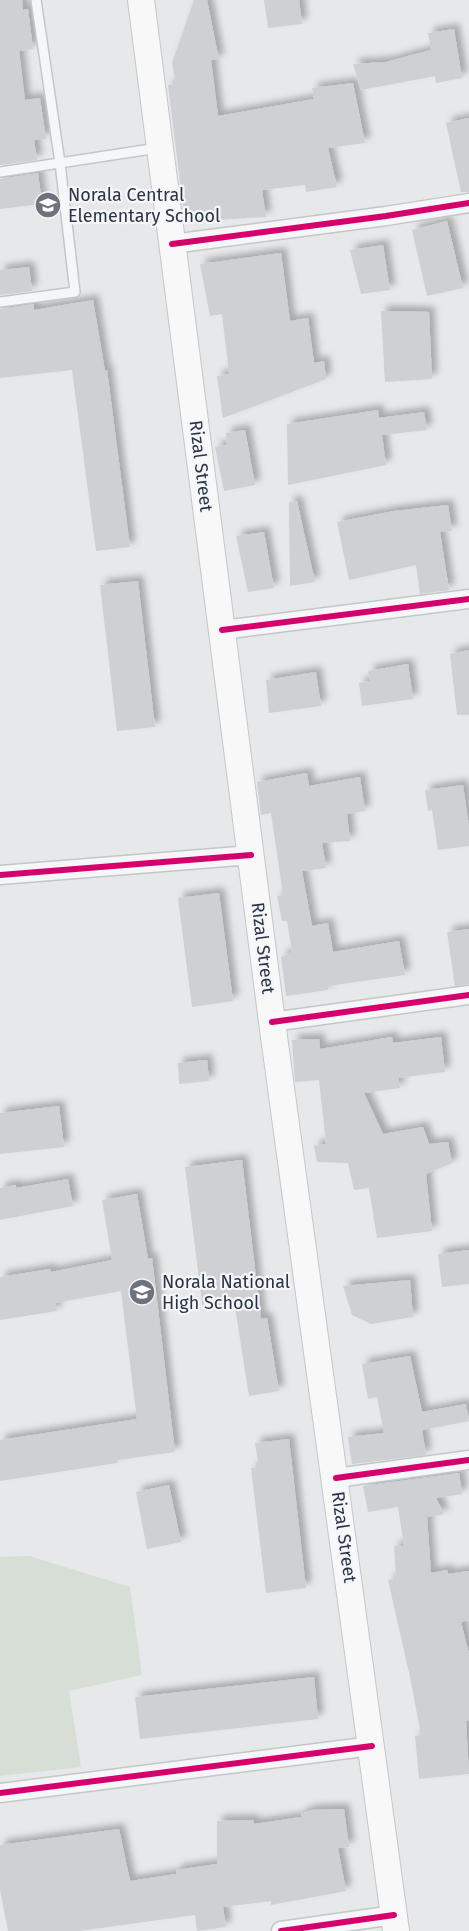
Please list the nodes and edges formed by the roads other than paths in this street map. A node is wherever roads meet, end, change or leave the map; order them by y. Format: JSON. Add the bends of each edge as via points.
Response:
{"nodes":[{"id":1,"x":36,"y":0,"type":"edge"},
{"id":2,"x":141,"y":0,"type":"edge"},
{"id":3,"x":160,"y":147,"type":"junction"},
{"id":4,"x":60,"y":164,"type":"junction"},
{"id":5,"x":0,"y":172,"type":"edge"},
{"id":6,"x":469,"y":203,"type":"edge"},
{"id":7,"x":172,"y":244,"type":"junction"},
{"id":8,"x":0,"y":303,"type":"edge"},
{"id":9,"x":469,"y":599,"type":"edge"},
{"id":10,"x":222,"y":630,"type":"junction"},
{"id":11,"x":251,"y":855,"type":"junction"},
{"id":12,"x":0,"y":875,"type":"edge"},
{"id":13,"x":469,"y":995,"type":"edge"},
{"id":14,"x":272,"y":1022,"type":"junction"},
{"id":15,"x":469,"y":1460,"type":"edge"},
{"id":16,"x":336,"y":1478,"type":"junction"},
{"id":17,"x":372,"y":1746,"type":"junction"},
{"id":18,"x":0,"y":1793,"type":"edge"},
{"id":19,"x":395,"y":1923,"type":"edge"},
{"id":20,"x":281,"y":1931,"type":"edge"}],
"edges":[{"from":1,"to":4,"type":"lane"},
{"from":2,"to":3,"type":"main road","name":"Rizal Street"},
{"from":3,"to":4,"type":"lane"},
{"from":3,"to":7,"type":"main road","name":"Rizal Street"},
{"from":4,"to":5,"type":"lane"},
{"from":4,"to":8,"type":"lane","via":[[75,292]]},
{"from":6,"to":7,"type":"street"},
{"from":7,"to":10,"type":"main road","name":"Rizal Street"},
{"from":9,"to":10,"type":"street"},
{"from":10,"to":11,"type":"main road","name":"Rizal Street"},
{"from":11,"to":12,"type":"street"},
{"from":11,"to":14,"type":"main road","name":"Rizal Street"},
{"from":13,"to":14,"type":"street"},
{"from":14,"to":16,"type":"main road","name":"Rizal Street"},
{"from":15,"to":16,"type":"street"},
{"from":16,"to":17,"type":"main road","name":"Rizal Street"},
{"from":17,"to":18,"type":"street"},
{"from":17,"to":19,"type":"main road","name":"Rizal Street"},
{"from":19,"to":20,"type":"street"}]}
